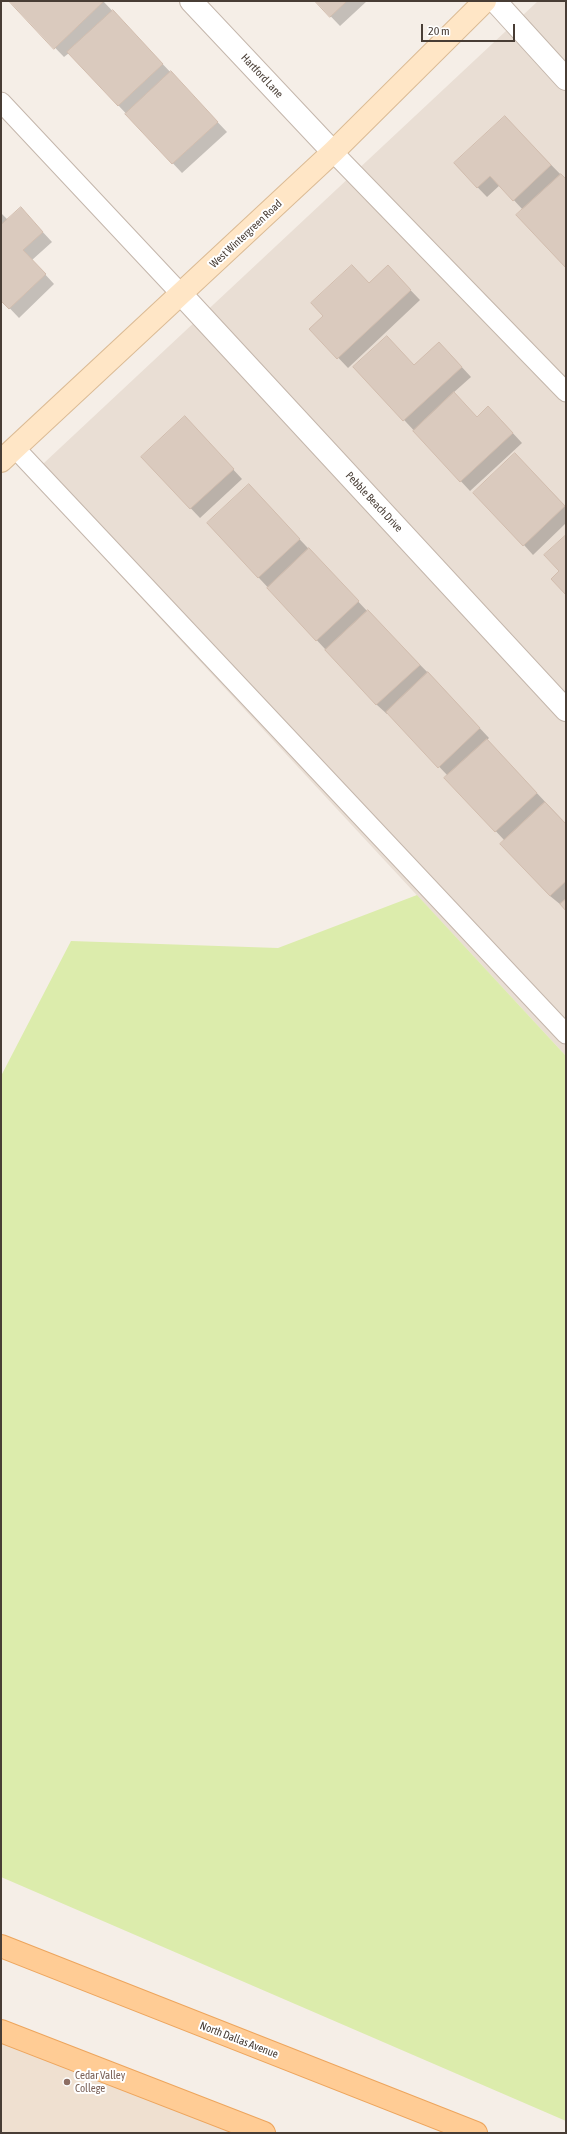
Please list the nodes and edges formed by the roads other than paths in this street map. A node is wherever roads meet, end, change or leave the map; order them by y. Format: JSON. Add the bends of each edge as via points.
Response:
{"nodes":[{"id":1,"x":191,"y":1,"type":"edge"},
{"id":2,"x":485,"y":1,"type":"edge"},
{"id":3,"x":495,"y":1,"type":"edge"},
{"id":4,"x":566,"y":79,"type":"edge"},
{"id":5,"x":1,"y":102,"type":"edge"},
{"id":6,"x":333,"y":152,"type":"junction"},
{"id":7,"x":181,"y":294,"type":"junction"},
{"id":8,"x":566,"y":392,"type":"edge"},
{"id":9,"x":5,"y":455,"type":"edge"},
{"id":10,"x":563,"y":701,"type":"edge"},
{"id":11,"x":566,"y":1034,"type":"edge"},
{"id":12,"x":1,"y":1946,"type":"edge"},
{"id":13,"x":1,"y":2031,"type":"edge"},
{"id":14,"x":264,"y":2133,"type":"edge"},
{"id":15,"x":476,"y":2133,"type":"edge"}],
"edges":[{"from":1,"to":6,"type":"street","name":"Hartford Lane"},
{"from":2,"to":6,"type":"street","name":"West Wintergreen Road"},
{"from":3,"to":4,"type":"street"},
{"from":5,"to":7,"type":"lane"},
{"from":6,"to":7,"type":"street","name":"West Wintergreen Road"},
{"from":6,"to":8,"type":"lane"},
{"from":7,"to":9,"type":"street","name":"West Wintergreen Road"},
{"from":7,"to":10,"type":"street","name":"Pebble Beach Drive"},
{"from":9,"to":11,"type":"lane"},
{"from":12,"to":15,"type":"main road","name":"North Dallas Avenue"},
{"from":13,"to":14,"type":"main road"}]}
